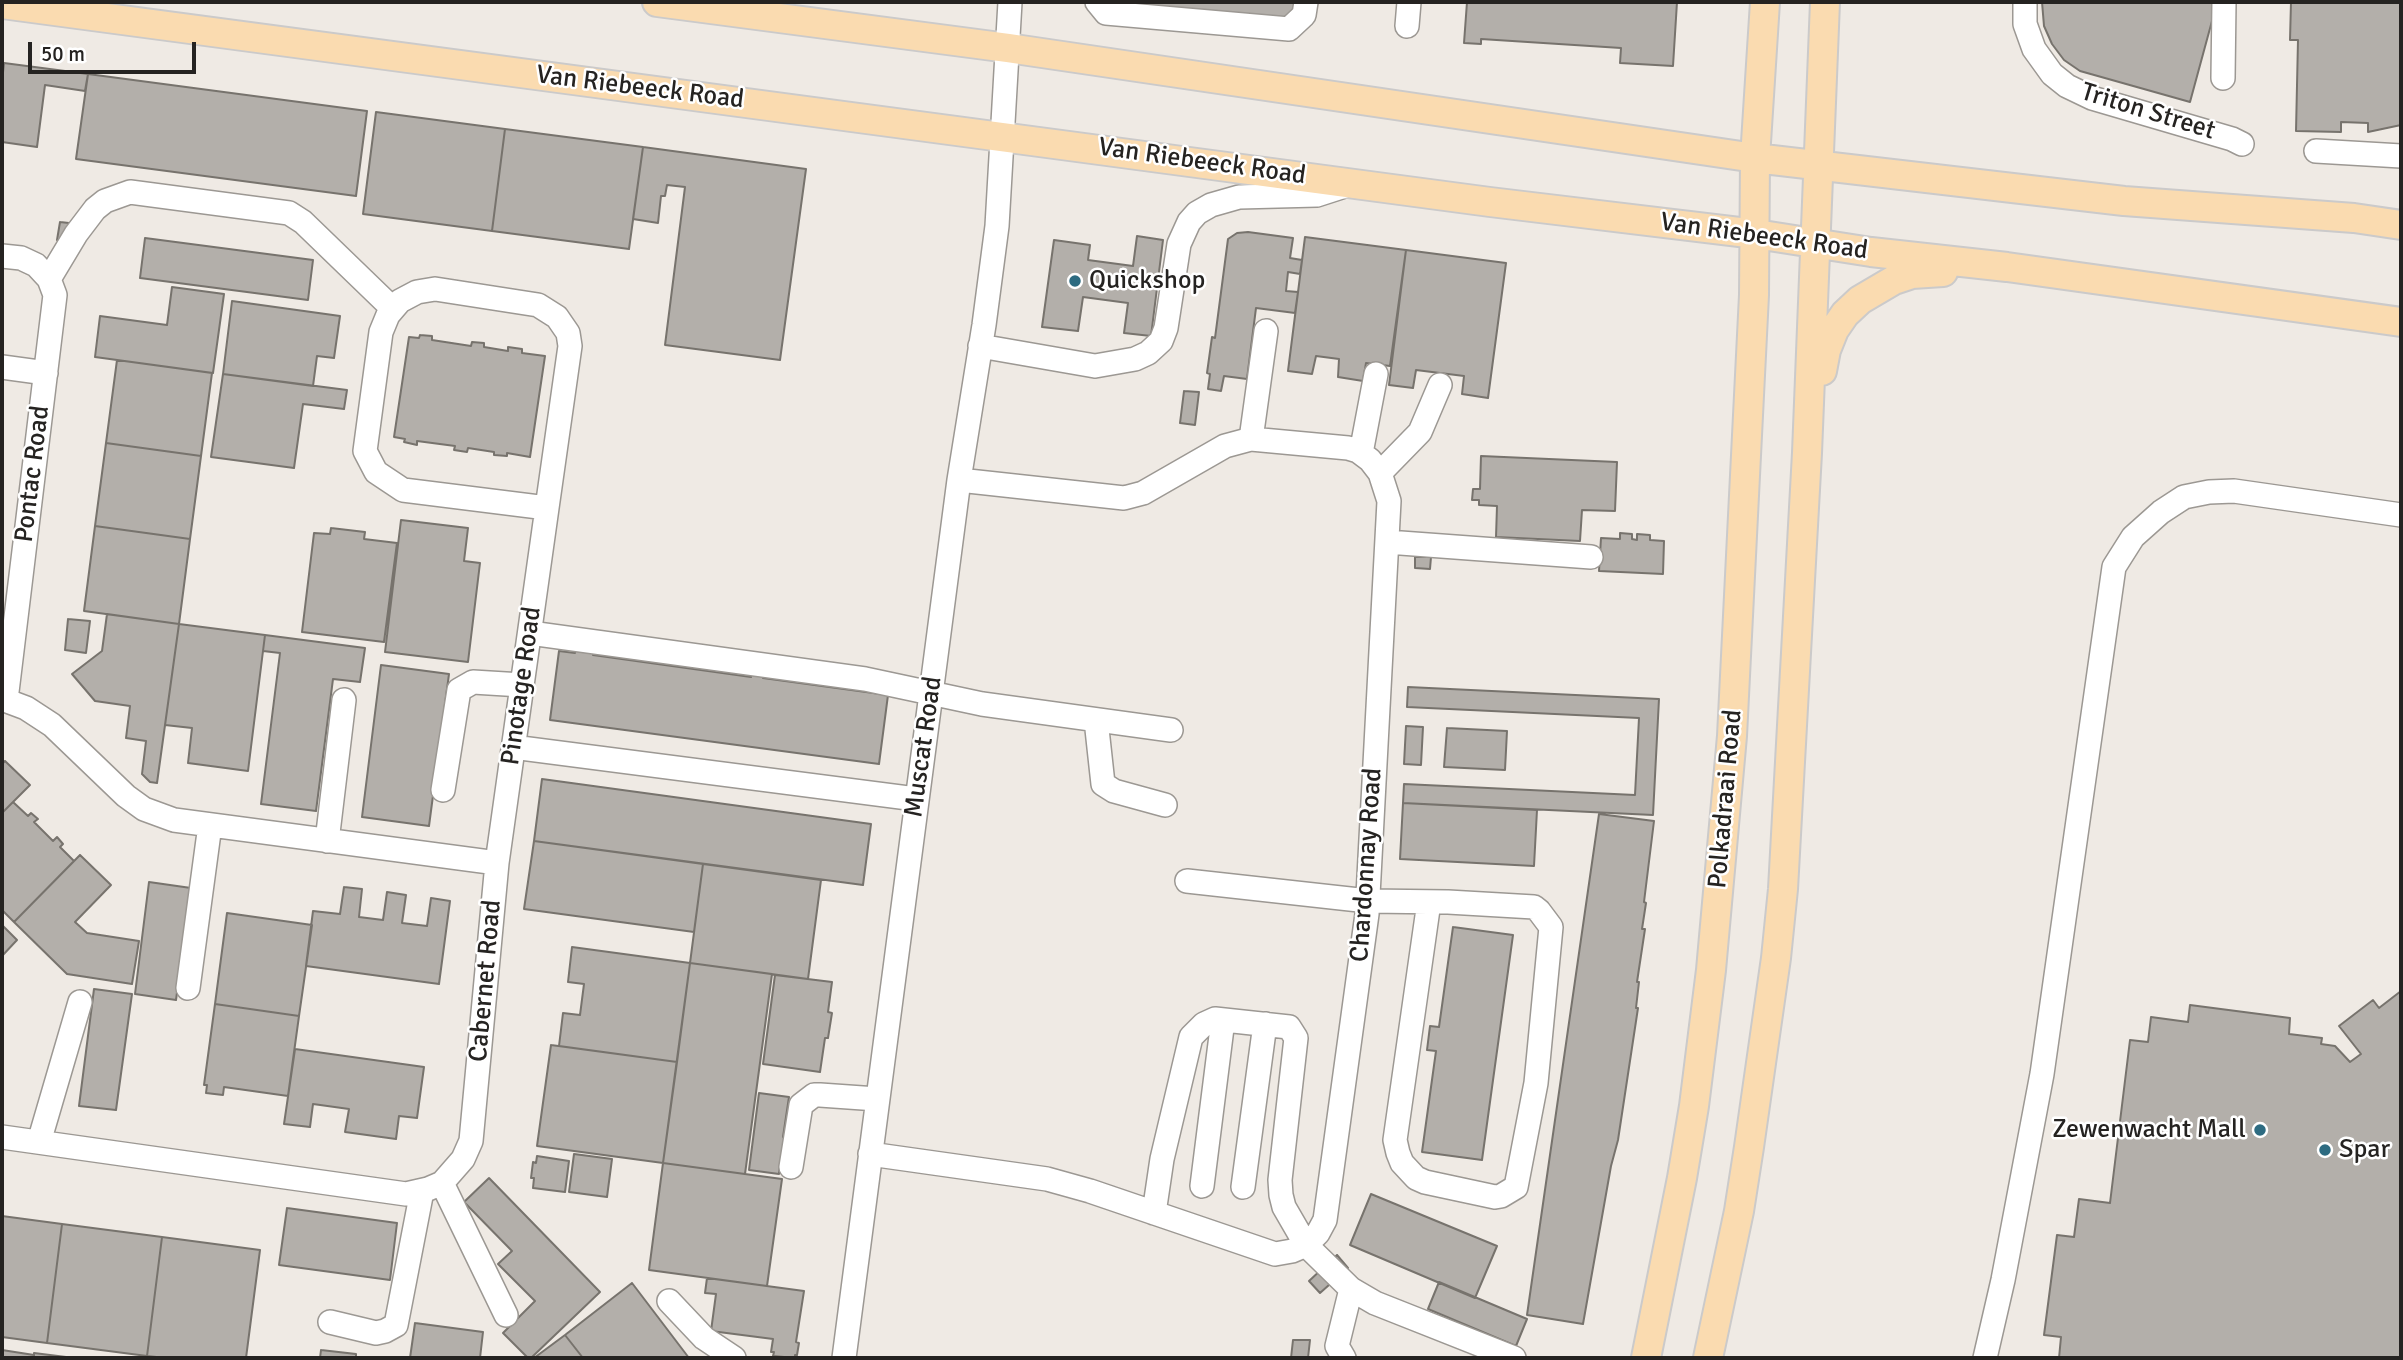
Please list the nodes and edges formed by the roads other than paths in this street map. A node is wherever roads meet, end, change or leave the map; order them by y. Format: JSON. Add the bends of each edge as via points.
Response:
{"nodes":[{"id":1,"x":657,"y":2,"type":"edge"},
{"id":2,"x":1010,"y":2,"type":"edge"},
{"id":3,"x":1097,"y":2,"type":"edge"},
{"id":4,"x":1306,"y":2,"type":"edge"},
{"id":5,"x":1409,"y":2,"type":"edge"},
{"id":6,"x":1765,"y":2,"type":"edge"},
{"id":7,"x":1825,"y":2,"type":"edge"},
{"id":8,"x":2025,"y":2,"type":"edge"},
{"id":9,"x":2224,"y":2,"type":"edge"},
{"id":10,"x":2,"y":4,"type":"edge"},
{"id":11,"x":1407,"y":26,"type":"dead end"},
{"id":12,"x":1008,"y":48,"type":"junction"},
{"id":13,"x":2223,"y":78,"type":"dead end"},
{"id":14,"x":1003,"y":136,"type":"junction"},
{"id":15,"x":2242,"y":144,"type":"dead end"},
{"id":16,"x":2316,"y":151,"type":"dead end"},
{"id":17,"x":2401,"y":156,"type":"edge"},
{"id":18,"x":1755,"y":158,"type":"junction"},
{"id":19,"x":1818,"y":165,"type":"junction"},
{"id":20,"x":1354,"y":183,"type":"junction"},
{"id":21,"x":2401,"y":225,"type":"edge"},
{"id":22,"x":1756,"y":234,"type":"junction"},
{"id":23,"x":1817,"y":243,"type":"junction"},
{"id":24,"x":2,"y":256,"type":"edge"},
{"id":25,"x":2007,"y":267,"type":"junction"},
{"id":26,"x":49,"y":279,"type":"junction"},
{"id":27,"x":393,"y":309,"type":"junction"},
{"id":28,"x":2401,"y":321,"type":"edge"},
{"id":29,"x":1266,"y":331,"type":"dead end"},
{"id":30,"x":980,"y":346,"type":"junction"},
{"id":31,"x":2,"y":367,"type":"edge"},
{"id":32,"x":46,"y":373,"type":"junction"},
{"id":33,"x":1376,"y":374,"type":"dead end"},
{"id":34,"x":1440,"y":385,"type":"dead end"},
{"id":35,"x":1251,"y":439,"type":"junction"},
{"id":36,"x":1361,"y":453,"type":"junction"},
{"id":37,"x":1807,"y":453,"type":"junction"},
{"id":38,"x":1380,"y":473,"type":"junction"},
{"id":39,"x":959,"y":480,"type":"junction"},
{"id":40,"x":547,"y":508,"type":"junction"},
{"id":41,"x":2401,"y":514,"type":"edge"},
{"id":42,"x":1387,"y":542,"type":"junction"},
{"id":43,"x":1591,"y":557,"type":"dead end"},
{"id":44,"x":530,"y":633,"type":"junction"},
{"id":45,"x":522,"y":685,"type":"junction"},
{"id":46,"x":932,"y":694,"type":"junction"},
{"id":47,"x":4,"y":700,"type":"edge"},
{"id":48,"x":344,"y":700,"type":"dead end"},
{"id":49,"x":1096,"y":720,"type":"junction"},
{"id":50,"x":1171,"y":730,"type":"dead end"},
{"id":51,"x":513,"y":747,"type":"junction"},
{"id":52,"x":443,"y":790,"type":"dead end"},
{"id":53,"x":916,"y":799,"type":"junction"},
{"id":54,"x":1165,"y":805,"type":"dead end"},
{"id":55,"x":210,"y":825,"type":"junction"},
{"id":56,"x":327,"y":841,"type":"junction"},
{"id":57,"x":497,"y":863,"type":"junction"},
{"id":58,"x":1187,"y":881,"type":"dead end"},
{"id":59,"x":1368,"y":901,"type":"junction"},
{"id":60,"x":1429,"y":902,"type":"junction"},
{"id":61,"x":188,"y":988,"type":"dead end"},
{"id":62,"x":80,"y":1002,"type":"dead end"},
{"id":63,"x":1223,"y":1020,"type":"junction"},
{"id":64,"x":1265,"y":1024,"type":"junction"},
{"id":65,"x":877,"y":1099,"type":"junction"},
{"id":66,"x":2,"y":1137,"type":"edge"},
{"id":67,"x":39,"y":1142,"type":"junction"},
{"id":68,"x":870,"y":1154,"type":"junction"},
{"id":69,"x":791,"y":1167,"type":"dead end"},
{"id":70,"x":1202,"y":1186,"type":"dead end"},
{"id":71,"x":432,"y":1187,"type":"junction"},
{"id":72,"x":1243,"y":1187,"type":"dead end"},
{"id":73,"x":1154,"y":1213,"type":"junction"},
{"id":74,"x":1306,"y":1245,"type":"junction"},
{"id":75,"x":1351,"y":1289,"type":"junction"},
{"id":76,"x":669,"y":1301,"type":"dead end"},
{"id":77,"x":506,"y":1315,"type":"dead end"},
{"id":78,"x":330,"y":1322,"type":"dead end"},
{"id":79,"x":734,"y":1358,"type":"edge"},
{"id":80,"x":844,"y":1358,"type":"edge"},
{"id":81,"x":1344,"y":1358,"type":"edge"},
{"id":82,"x":1514,"y":1358,"type":"edge"},
{"id":83,"x":1646,"y":1358,"type":"edge"},
{"id":84,"x":1708,"y":1358,"type":"edge"},
{"id":85,"x":1985,"y":1358,"type":"edge"}],
"edges":[{"from":1,"to":12,"type":"main road"},
{"from":2,"to":12,"type":"street","name":"Muscat Road"},
{"from":3,"to":4,"type":"street","via":[[1105,13],[1289,29],[1304,15]]},
{"from":5,"to":11,"type":"street"},
{"from":6,"to":18,"type":"main road","name":"Polkadraai Road"},
{"from":7,"to":19,"type":"main road"},
{"from":8,"to":15,"type":"street","name":"Triton Street","via":[[2025,24],[2034,49],[2067,86],[2092,98]]},
{"from":9,"to":13,"type":"street","name":"Triton Street"},
{"from":10,"to":14,"type":"main road","name":"Van Riebeeck Road"},
{"from":12,"to":14,"type":"street","name":"Muscat Road"},
{"from":12,"to":18,"type":"main road"},
{"from":14,"to":20,"type":"main road","name":"Van Riebeeck Road"},
{"from":14,"to":30,"type":"street","name":"Muscat Road","via":[[998,214]]},
{"from":16,"to":17,"type":"street"},
{"from":18,"to":19,"type":"main road"},
{"from":18,"to":22,"type":"main road","name":"Polkadraai Road"},
{"from":19,"to":21,"type":"main road","via":[[2124,201]]},
{"from":19,"to":23,"type":"main road"},
{"from":20,"to":22,"type":"main road","name":"Van Riebeeck Road"},
{"from":20,"to":30,"type":"street","via":[[1317,195],[1239,197],[1197,213],[1176,255],[1161,341],[1135,359],[1094,366]]},
{"from":22,"to":23,"type":"main road","name":"Van Riebeeck Road"},
{"from":22,"to":83,"type":"main road","name":"Polkadraai Road","via":[[1732,736],[1713,956],[1682,1178]]},
{"from":23,"to":25,"type":"main road","name":"Van Riebeeck Road"},
{"from":23,"to":37,"type":"main road"},
{"from":24,"to":26,"type":"street","via":[[36,265]]},
{"from":25,"to":28,"type":"main road","name":"Van Riebeeck Road"},
{"from":25,"to":37,"type":"main road","via":[[1912,274],[1878,287],[1860,300],[1834,330],[1826,350]]},
{"from":26,"to":27,"type":"street","via":[[95,209],[130,192],[289,213]]},
{"from":26,"to":32,"type":"street","name":"Pontac Road","via":[[55,295]]},
{"from":27,"to":40,"type":"street","via":[[381,332],[365,451],[376,472],[402,489]]},
{"from":27,"to":40,"type":"street","name":"Pinotage Road","via":[[417,292],[435,289],[538,305],[564,325],[570,346]]},
{"from":29,"to":35,"type":"street"},
{"from":30,"to":39,"type":"street","name":"Muscat Road"},
{"from":31,"to":32,"type":"street","name":"Pontac Road"},
{"from":32,"to":47,"type":"street","name":"Pontac Road"},
{"from":33,"to":36,"type":"street"},
{"from":34,"to":38,"type":"street","via":[[1420,432]]},
{"from":35,"to":36,"type":"street"},
{"from":35,"to":39,"type":"street","via":[[1225,446],[1143,493],[1124,498]]},
{"from":36,"to":38,"type":"street","name":"Chardonnay Road"},
{"from":37,"to":84,"type":"main road","via":[[1794,723],[1776,958],[1739,1211]]},
{"from":38,"to":42,"type":"street","name":"Chardonnay Road","via":[[1389,501]]},
{"from":39,"to":46,"type":"street","name":"Muscat Road"},
{"from":40,"to":44,"type":"street","name":"Pinotage Road"},
{"from":41,"to":85,"type":"street","via":[[2234,491],[2194,494],[2173,502],[2144,526],[2114,567],[2042,1074]]},
{"from":42,"to":43,"type":"street"},
{"from":42,"to":59,"type":"street","name":"Chardonnay Road"},
{"from":44,"to":45,"type":"street","name":"Pinotage Road"},
{"from":44,"to":46,"type":"street","via":[[865,679]]},
{"from":45,"to":51,"type":"street","name":"Pinotage Road"},
{"from":45,"to":52,"type":"street","via":[[472,682],[458,690]]},
{"from":46,"to":49,"type":"street"},
{"from":46,"to":53,"type":"street","name":"Muscat Road"},
{"from":47,"to":55,"type":"street","name":"Cabernet Road","via":[[52,725],[144,809],[174,820]]},
{"from":48,"to":56,"type":"street"},
{"from":49,"to":50,"type":"street"},
{"from":49,"to":54,"type":"street","via":[[1104,784]]},
{"from":51,"to":53,"type":"street"},
{"from":51,"to":57,"type":"street","name":"Pinotage Road"},
{"from":53,"to":65,"type":"street","name":"Muscat Road"},
{"from":55,"to":56,"type":"street","name":"Cabernet Road"},
{"from":55,"to":61,"type":"street"},
{"from":56,"to":57,"type":"street","name":"Cabernet Road"},
{"from":57,"to":71,"type":"street","name":"Cabernet Road","via":[[471,1141],[463,1159]]},
{"from":58,"to":59,"type":"street"},
{"from":59,"to":60,"type":"street"},
{"from":59,"to":74,"type":"street","name":"Chardonnay Road","via":[[1325,1220]]},
{"from":60,"to":60,"type":"street","via":[[1395,1140],[1402,1163],[1416,1178],[1495,1198],[1516,1187],[1536,1083],[1551,927],[1534,907]]},
{"from":62,"to":67,"type":"street"},
{"from":63,"to":64,"type":"street"},
{"from":63,"to":70,"type":"street"},
{"from":63,"to":73,"type":"street","via":[[1209,1020],[1191,1037]]},
{"from":64,"to":72,"type":"street"},
{"from":64,"to":74,"type":"street","via":[[1290,1027],[1296,1038],[1280,1180],[1284,1208]]},
{"from":65,"to":68,"type":"street","name":"Muscat Road"},
{"from":65,"to":69,"type":"street","via":[[820,1094],[801,1105]]},
{"from":66,"to":67,"type":"street"},
{"from":67,"to":71,"type":"street","via":[[406,1194]]},
{"from":68,"to":73,"type":"street","via":[[1047,1179]]},
{"from":68,"to":80,"type":"street","name":"Muscat Road"},
{"from":71,"to":77,"type":"street"},
{"from":71,"to":78,"type":"street","via":[[396,1325],[376,1333]]},
{"from":73,"to":74,"type":"street","via":[[1275,1254]]},
{"from":74,"to":75,"type":"street"},
{"from":75,"to":81,"type":"street","via":[[1337,1346]]},
{"from":75,"to":82,"type":"street","via":[[1393,1311]]},
{"from":76,"to":79,"type":"street","via":[[705,1338]]}]}
